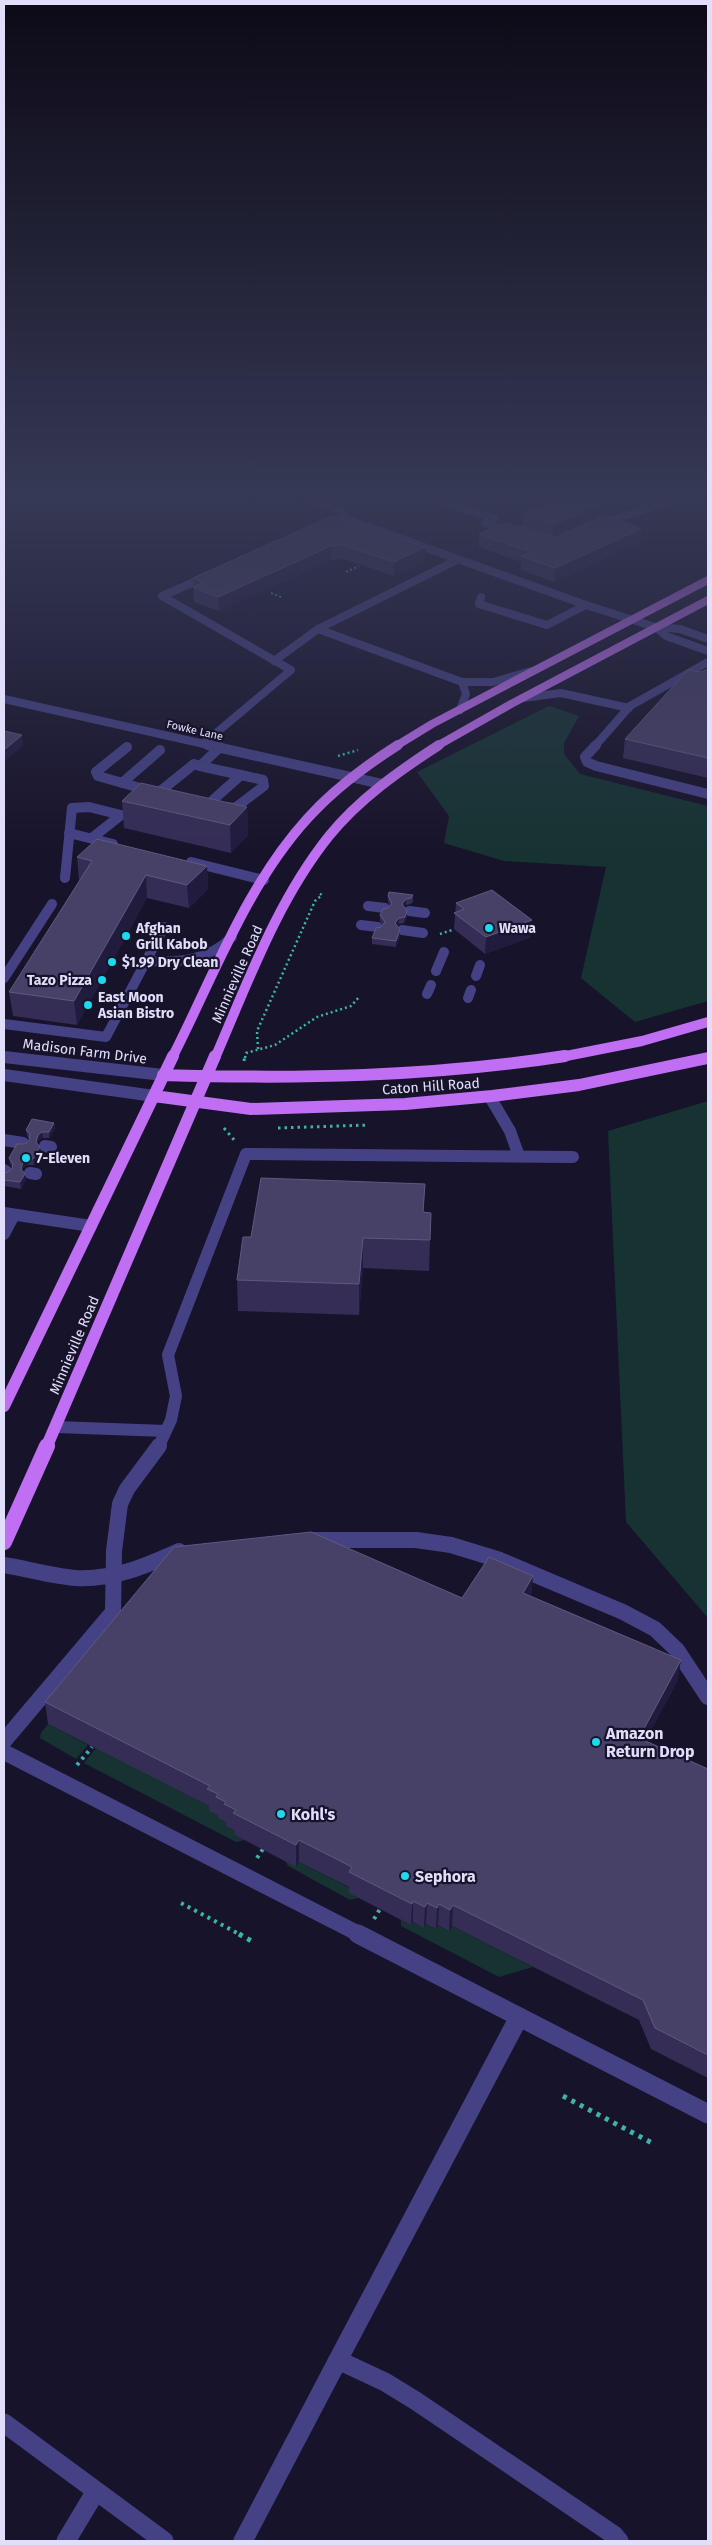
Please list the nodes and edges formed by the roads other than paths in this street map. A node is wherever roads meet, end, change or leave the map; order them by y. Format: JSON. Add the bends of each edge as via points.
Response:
{"nodes":[{"id":1,"x":194,"y":615,"type":"edge"},
{"id":2,"x":347,"y":615,"type":"edge"},
{"id":3,"x":514,"y":615,"type":"edge"},
{"id":4,"x":567,"y":615,"type":"edge"},
{"id":5,"x":616,"y":615,"type":"edge"},
{"id":6,"x":642,"y":615,"type":"edge"},
{"id":7,"x":680,"y":615,"type":"edge"},
{"id":8,"x":632,"y":620,"type":"junction"},
{"id":9,"x":656,"y":627,"type":"junction"},
{"id":10,"x":318,"y":629,"type":"junction"},
{"id":11,"x":708,"y":639,"type":"edge"},
{"id":12,"x":708,"y":651,"type":"edge"},
{"id":13,"x":274,"y":661,"type":"junction"},
{"id":14,"x":708,"y":662,"type":"edge"},
{"id":15,"x":535,"y":670,"type":"junction"},
{"id":16,"x":462,"y":682,"type":"junction"},
{"id":17,"x":523,"y":698,"type":"junction"},
{"id":18,"x":4,"y":699,"type":"edge"},
{"id":19,"x":629,"y":708,"type":"junction"},
{"id":20,"x":460,"y":710,"type":"junction"},
{"id":21,"x":203,"y":744,"type":"junction"},
{"id":22,"x":127,"y":747,"type":"dead end"},
{"id":23,"x":220,"y":747,"type":"junction"},
{"id":24,"x":160,"y":750,"type":"dead end"},
{"id":25,"x":200,"y":766,"type":"junction"},
{"id":26,"x":241,"y":775,"type":"junction"},
{"id":27,"x":354,"y":778,"type":"junction"},
{"id":28,"x":122,"y":783,"type":"junction"},
{"id":29,"x":382,"y":784,"type":"junction"},
{"id":30,"x":708,"y":794,"type":"edge"},
{"id":31,"x":69,"y":833,"type":"junction"},
{"id":32,"x":92,"y":838,"type":"junction"},
{"id":33,"x":120,"y":845,"type":"edge"},
{"id":34,"x":178,"y":859,"type":"edge"},
{"id":35,"x":65,"y":878,"type":"dead end"},
{"id":36,"x":264,"y":880,"type":"junction"},
{"id":37,"x":52,"y":904,"type":"dead end"},
{"id":38,"x":368,"y":906,"type":"dead end"},
{"id":39,"x":385,"y":908,"type":"edge"},
{"id":40,"x":409,"y":911,"type":"edge"},
{"id":41,"x":425,"y":913,"type":"dead end"},
{"id":42,"x":361,"y":925,"type":"dead end"},
{"id":43,"x":164,"y":927,"type":"dead end"},
{"id":44,"x":378,"y":927,"type":"edge"},
{"id":45,"x":402,"y":930,"type":"edge"},
{"id":46,"x":237,"y":931,"type":"junction"},
{"id":47,"x":423,"y":933,"type":"dead end"},
{"id":48,"x":444,"y":952,"type":"dead end"},
{"id":49,"x":146,"y":961,"type":"junction"},
{"id":50,"x":480,"y":965,"type":"dead end"},
{"id":51,"x":436,"y":971,"type":"dead end"},
{"id":52,"x":476,"y":976,"type":"dead end"},
{"id":53,"x":4,"y":978,"type":"edge"},
{"id":54,"x":708,"y":1022,"type":"edge"},
{"id":55,"x":4,"y":1024,"type":"edge"},
{"id":56,"x":4,"y":1057,"type":"edge"},
{"id":57,"x":708,"y":1058,"type":"edge"},
{"id":58,"x":4,"y":1075,"type":"edge"},
{"id":59,"x":163,"y":1075,"type":"junction"},
{"id":60,"x":206,"y":1077,"type":"junction"},
{"id":61,"x":154,"y":1096,"type":"junction"},
{"id":62,"x":490,"y":1097,"type":"junction"},
{"id":63,"x":195,"y":1102,"type":"junction"},
{"id":64,"x":4,"y":1140,"type":"edge"},
{"id":65,"x":23,"y":1143,"type":"edge"},
{"id":66,"x":518,"y":1156,"type":"junction"},
{"id":67,"x":573,"y":1157,"type":"dead end"},
{"id":68,"x":9,"y":1214,"type":"edge"},
{"id":69,"x":91,"y":1226,"type":"junction"},
{"id":70,"x":4,"y":1234,"type":"edge"},
{"id":71,"x":4,"y":1406,"type":"edge"},
{"id":72,"x":56,"y":1427,"type":"junction"},
{"id":73,"x":166,"y":1432,"type":"junction"},
{"id":74,"x":298,"y":1541,"type":"edge"},
{"id":75,"x":4,"y":1542,"type":"edge"},
{"id":76,"x":195,"y":1546,"type":"edge"},
{"id":77,"x":4,"y":1565,"type":"edge"},
{"id":78,"x":113,"y":1575,"type":"junction"},
{"id":79,"x":708,"y":1697,"type":"edge"},
{"id":80,"x":4,"y":1741,"type":"edge"},
{"id":81,"x":4,"y":1752,"type":"edge"},
{"id":82,"x":519,"y":2017,"type":"junction"},
{"id":83,"x":708,"y":2114,"type":"edge"},
{"id":84,"x":338,"y":2360,"type":"junction"},
{"id":85,"x":4,"y":2423,"type":"edge"},
{"id":86,"x":96,"y":2491,"type":"junction"},
{"id":87,"x":66,"y":2541,"type":"edge"},
{"id":88,"x":164,"y":2541,"type":"edge"},
{"id":89,"x":243,"y":2541,"type":"edge"},
{"id":90,"x":619,"y":2541,"type":"edge"}],
"edges":[{"from":1,"to":13,"type":"street"},
{"from":2,"to":10,"type":"street"},
{"from":3,"to":4,"type":"street","via":[[547,625]]},
{"from":5,"to":8,"type":"street"},
{"from":6,"to":8,"type":"main road","name":"Minnieville Road"},
{"from":7,"to":9,"type":"main road","name":"Minnieville Road"},
{"from":8,"to":9,"type":"street"},
{"from":8,"to":15,"type":"main road","name":"Minnieville Road"},
{"from":9,"to":11,"type":"street","via":[[680,629]]},
{"from":9,"to":12,"type":"street","via":[[666,636]]},
{"from":9,"to":17,"type":"main road","name":"Minnieville Road"},
{"from":10,"to":13,"type":"street"},
{"from":10,"to":16,"type":"street"},
{"from":13,"to":21,"type":"street","via":[[291,670]]},
{"from":14,"to":19,"type":"street"},
{"from":15,"to":16,"type":"street","via":[[489,682]]},
{"from":15,"to":20,"type":"main road","name":"Minnieville Road"},
{"from":16,"to":20,"type":"street","via":[[466,694]]},
{"from":17,"to":19,"type":"street","via":[[561,693]]},
{"from":17,"to":29,"type":"main road","name":"Minnieville Road","via":[[439,743]]},
{"from":18,"to":21,"type":"street","name":"Fowke Lane"},
{"from":19,"to":30,"type":"street","via":[[586,753],[587,762]]},
{"from":20,"to":27,"type":"main road","name":"Minnieville Road","via":[[396,746]]},
{"from":21,"to":23,"type":"street","name":"Fowke Lane"},
{"from":22,"to":28,"type":"street","via":[[96,772],[98,776]]},
{"from":23,"to":25,"type":"street"},
{"from":23,"to":27,"type":"street","name":"Fowke Lane"},
{"from":24,"to":28,"type":"street"},
{"from":25,"to":26,"type":"street"},
{"from":25,"to":28,"type":"street","via":[[194,764],[158,793]]},
{"from":26,"to":26,"type":"street","via":[[263,780],[264,786],[236,808],[225,810],[213,806],[213,800]]},
{"from":27,"to":29,"type":"street","name":"Fowke Lane"},
{"from":27,"to":36,"type":"main road","name":"Minnieville Road","via":[[303,824]]},
{"from":29,"to":60,"type":"main road","name":"Minnieville Road","via":[[336,828],[299,880]]},
{"from":31,"to":32,"type":"street"},
{"from":31,"to":32,"type":"street","via":[[72,808],[89,807],[121,815]]},
{"from":31,"to":35,"type":"street"},
{"from":32,"to":33,"type":"street"},
{"from":34,"to":36,"type":"street"},
{"from":36,"to":46,"type":"main road","name":"Minnieville Road"},
{"from":37,"to":53,"type":"street"},
{"from":38,"to":39,"type":"street"},
{"from":40,"to":41,"type":"street"},
{"from":42,"to":44,"type":"street"},
{"from":43,"to":49,"type":"street"},
{"from":45,"to":47,"type":"street"},
{"from":46,"to":49,"type":"street","via":[[221,947],[206,955],[175,963]]},
{"from":46,"to":59,"type":"main road","name":"Minnieville Road"},
{"from":48,"to":51,"type":"street"},
{"from":49,"to":55,"type":"street","via":[[106,1037]]},
{"from":50,"to":52,"type":"street"},
{"from":54,"to":60,"type":"main road","name":"Caton Hill Road","via":[[633,1042],[495,1066],[386,1075]]},
{"from":56,"to":59,"type":"street","name":"Madison Farm Drive"},
{"from":57,"to":62,"type":"main road","name":"Caton Hill Road","via":[[570,1087]]},
{"from":58,"to":61,"type":"street"},
{"from":59,"to":60,"type":"main road","name":"Caton Hill Road"},
{"from":59,"to":61,"type":"main road","name":"Minnieville Road"},
{"from":60,"to":63,"type":"main road","name":"Minnieville Road"},
{"from":61,"to":63,"type":"main road","name":"Caton Hill Road"},
{"from":61,"to":69,"type":"main road","name":"Minnieville Road"},
{"from":62,"to":63,"type":"main road","name":"Caton Hill Road","via":[[328,1108],[238,1108]]},
{"from":62,"to":66,"type":"street","via":[[510,1131]]},
{"from":63,"to":72,"type":"main road","name":"Minnieville Road"},
{"from":64,"to":65,"type":"street"},
{"from":66,"to":67,"type":"street"},
{"from":66,"to":73,"type":"street","via":[[246,1154],[168,1355],[168,1368],[176,1395]]},
{"from":68,"to":69,"type":"street"},
{"from":68,"to":70,"type":"street"},
{"from":69,"to":71,"type":"main road","name":"Minnieville Road"},
{"from":72,"to":73,"type":"street"},
{"from":72,"to":75,"type":"main road","name":"Minnieville Road"},
{"from":73,"to":78,"type":"street","via":[[153,1456],[124,1494]]},
{"from":74,"to":79,"type":"street","via":[[414,1539],[453,1545],[490,1556],[640,1619],[664,1635],[683,1654]]},
{"from":76,"to":78,"type":"street","via":[[135,1570]]},
{"from":77,"to":78,"type":"street","via":[[77,1578]]},
{"from":78,"to":80,"type":"street","via":[[114,1612]]},
{"from":81,"to":82,"type":"street"},
{"from":82,"to":83,"type":"street"},
{"from":82,"to":84,"type":"street"},
{"from":84,"to":89,"type":"street"},
{"from":84,"to":90,"type":"street","via":[[416,2401]]},
{"from":85,"to":86,"type":"street"},
{"from":86,"to":87,"type":"street"},
{"from":86,"to":88,"type":"street"}]}
